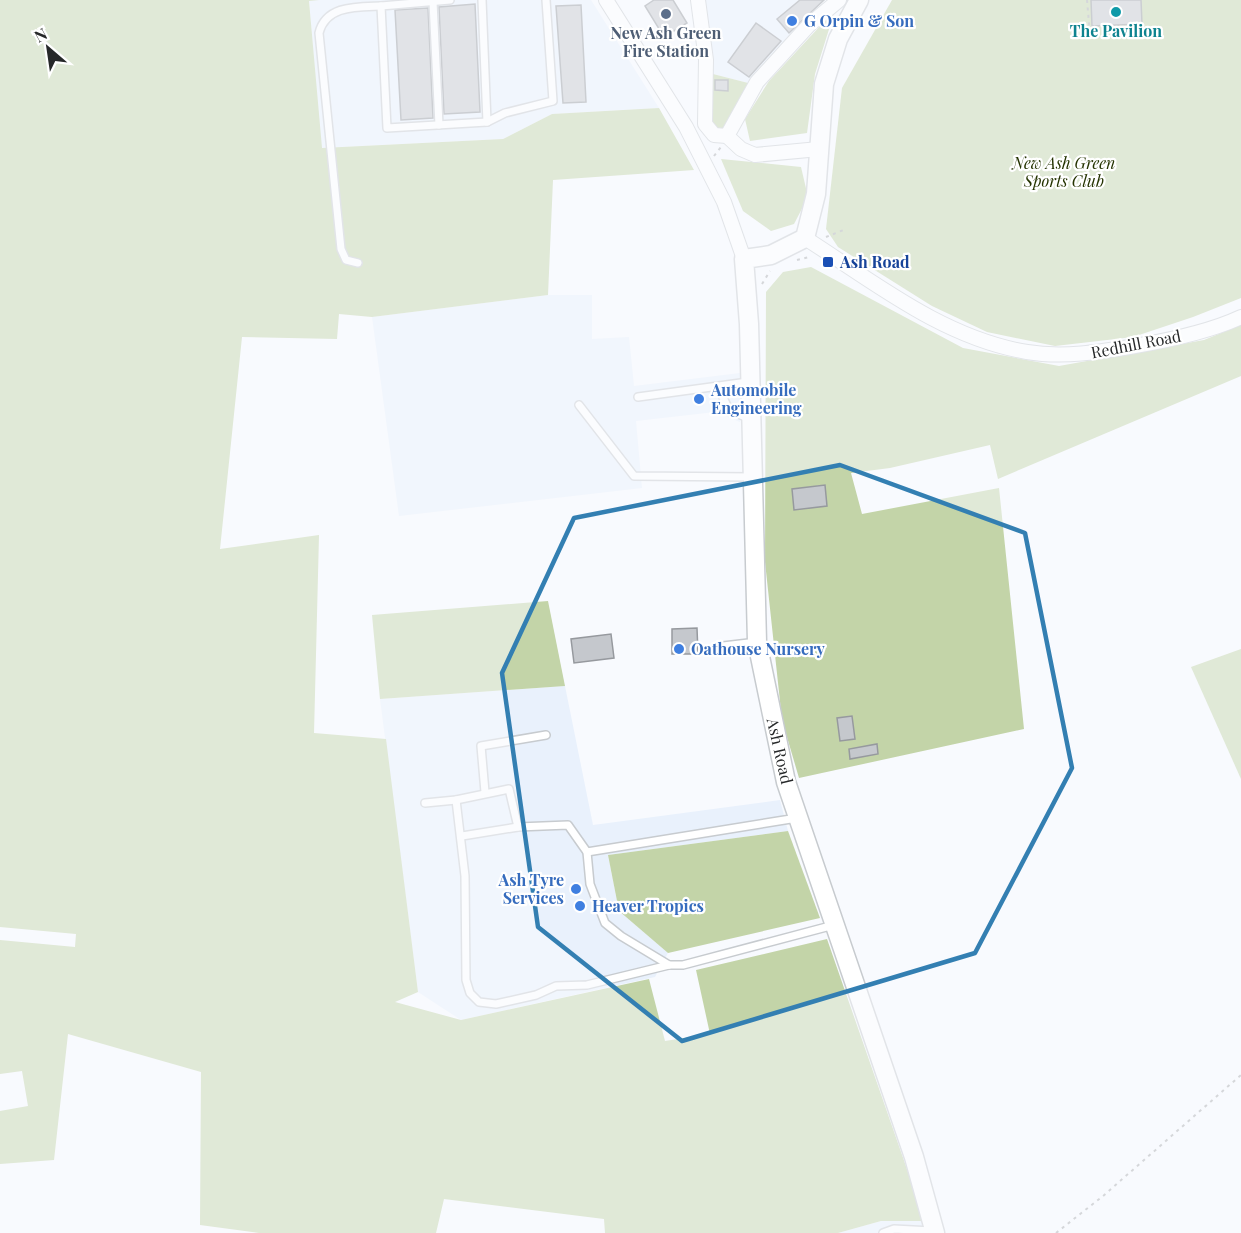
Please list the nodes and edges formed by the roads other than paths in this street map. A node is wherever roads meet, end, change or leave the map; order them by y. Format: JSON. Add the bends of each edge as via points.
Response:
{"nodes":[{"id":1,"x":450,"y":0,"type":"edge"},
{"id":2,"x":483,"y":0,"type":"edge"},
{"id":3,"x":546,"y":0,"type":"edge"},
{"id":4,"x":606,"y":0,"type":"edge"},
{"id":5,"x":698,"y":0,"type":"edge"},
{"id":6,"x":839,"y":0,"type":"edge"},
{"id":7,"x":859,"y":0,"type":"edge"},
{"id":8,"x":433,"y":2,"type":"junction"},
{"id":9,"x":381,"y":6,"type":"junction"},
{"id":10,"x":487,"y":122,"type":"junction"},
{"id":11,"x":439,"y":125,"type":"junction"},
{"id":12,"x":724,"y":136,"type":"junction"},
{"id":13,"x":819,"y":149,"type":"junction"},
{"id":14,"x":810,"y":246,"type":"junction"},
{"id":15,"x":744,"y":259,"type":"junction"},
{"id":16,"x":358,"y":263,"type":"dead end"},
{"id":17,"x":1241,"y":317,"type":"edge"},
{"id":18,"x":751,"y":382,"type":"junction"},
{"id":19,"x":718,"y":387,"type":"junction"},
{"id":20,"x":638,"y":397,"type":"dead end"},
{"id":21,"x":579,"y":405,"type":"dead end"},
{"id":22,"x":750,"y":419,"type":"junction"},
{"id":23,"x":752,"y":477,"type":"junction"},
{"id":24,"x":757,"y":642,"type":"junction"},
{"id":25,"x":723,"y":646,"type":"dead end"},
{"id":26,"x":546,"y":735,"type":"dead end"},
{"id":27,"x":485,"y":792,"type":"junction"},
{"id":28,"x":456,"y":800,"type":"junction"},
{"id":29,"x":425,"y":803,"type":"dead end"},
{"id":30,"x":797,"y":818,"type":"junction"},
{"id":31,"x":518,"y":827,"type":"junction"},
{"id":32,"x":462,"y":836,"type":"junction"},
{"id":33,"x":587,"y":852,"type":"junction"},
{"id":34,"x":834,"y":925,"type":"junction"},
{"id":35,"x":669,"y":965,"type":"junction"},
{"id":36,"x":934,"y":1232,"type":"edge"},
{"id":37,"x":883,"y":1233,"type":"edge"}],
"edges":[{"from":1,"to":8,"type":"lane"},
{"from":2,"to":10,"type":"lane"},
{"from":3,"to":10,"type":"lane","via":[[553,101],[505,113]]},
{"from":4,"to":15,"type":"street","via":[[686,127],[724,202]]},
{"from":5,"to":12,"type":"street","via":[[706,60],[705,124],[714,135]]},
{"from":6,"to":12,"type":"street","via":[[809,25],[757,82]]},
{"from":7,"to":13,"type":"street","via":[[838,39],[824,84]]},
{"from":8,"to":9,"type":"lane"},
{"from":8,"to":11,"type":"lane"},
{"from":9,"to":11,"type":"lane","via":[[387,128]]},
{"from":9,"to":16,"type":"lane","via":[[335,12],[324,19],[320,33],[341,249],[346,260]]},
{"from":10,"to":11,"type":"lane"},
{"from":12,"to":13,"type":"street","via":[[754,155]]},
{"from":13,"to":14,"type":"street"},
{"from":14,"to":15,"type":"street"},
{"from":14,"to":17,"type":"street","name":"Redhill Road","via":[[933,321],[1027,352],[1086,354],[1159,342]]},
{"from":15,"to":18,"type":"street","name":"Ash Road"},
{"from":18,"to":19,"type":"lane"},
{"from":18,"to":22,"type":"street","name":"Ash Road"},
{"from":19,"to":20,"type":"lane"},
{"from":19,"to":22,"type":"lane","via":[[729,410]]},
{"from":21,"to":23,"type":"lane","via":[[634,476]]},
{"from":22,"to":23,"type":"street","name":"Ash Road"},
{"from":23,"to":24,"type":"street","name":"Ash Road"},
{"from":24,"to":25,"type":"lane"},
{"from":24,"to":30,"type":"street","name":"Ash Road"},
{"from":26,"to":27,"type":"lane","via":[[481,746]]},
{"from":27,"to":28,"type":"lane"},
{"from":27,"to":31,"type":"lane","via":[[509,789]]},
{"from":28,"to":29,"type":"lane"},
{"from":28,"to":32,"type":"lane"},
{"from":30,"to":33,"type":"lane"},
{"from":30,"to":34,"type":"street","name":"Ash Road"},
{"from":31,"to":32,"type":"lane"},
{"from":31,"to":33,"type":"lane","via":[[568,825]]},
{"from":32,"to":35,"type":"lane","via":[[466,980],[470,993],[479,1002],[496,1005],[556,986],[596,984]]},
{"from":33,"to":35,"type":"lane","via":[[590,884],[605,923]]},
{"from":34,"to":35,"type":"lane","via":[[683,965]]},
{"from":34,"to":36,"type":"street","name":"Ash Road","via":[[914,1157]]},
{"from":36,"to":37,"type":"lane","via":[[894,1229]]}]}
